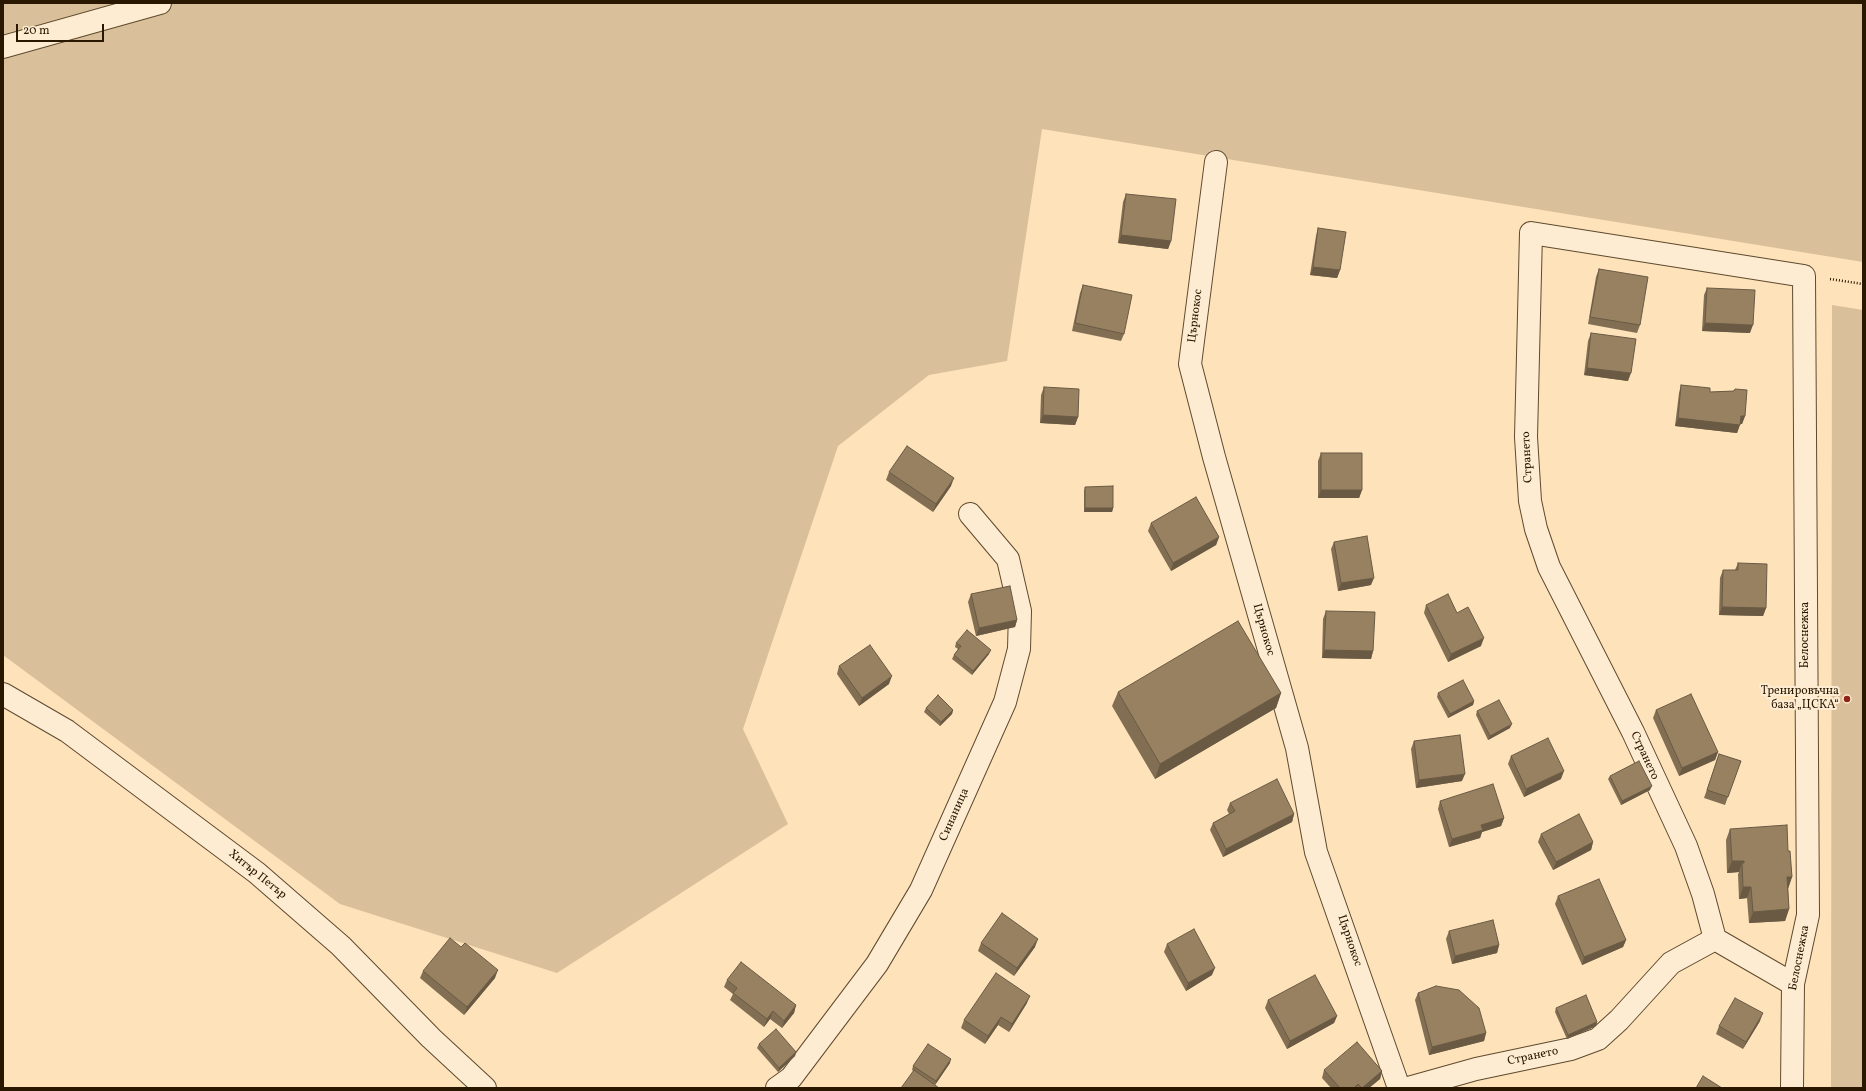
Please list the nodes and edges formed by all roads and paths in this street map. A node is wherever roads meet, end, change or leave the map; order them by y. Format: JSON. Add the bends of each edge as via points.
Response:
{"nodes":[{"id":1,"x":160,"y":3,"type":"edge"},
{"id":2,"x":3,"y":47,"type":"edge"},
{"id":3,"x":1216,"y":162,"type":"dead end"},
{"id":4,"x":1804,"y":276,"type":"junction"},
{"id":5,"x":1863,"y":284,"type":"edge"},
{"id":6,"x":970,"y":514,"type":"dead end"},
{"id":7,"x":3,"y":694,"type":"edge"},
{"id":8,"x":1715,"y":939,"type":"junction"},
{"id":9,"x":1793,"y":984,"type":"junction"},
{"id":10,"x":485,"y":1088,"type":"edge"},
{"id":11,"x":777,"y":1088,"type":"edge"},
{"id":12,"x":1399,"y":1088,"type":"edge"},
{"id":13,"x":1408,"y":1088,"type":"edge"},
{"id":14,"x":1792,"y":1088,"type":"edge"}],
"edges":[{"from":1,"to":2,"type":"street"},
{"from":3,"to":12,"type":"street","name":"Църнокос","via":[[1190,364],[1297,748],[1316,852]]},
{"from":4,"to":5,"type":"path"},
{"from":4,"to":8,"type":"street","name":"Странето","via":[[1531,233],[1526,437],[1530,501],[1536,529],[1550,567],[1633,732],[1686,846]]},
{"from":4,"to":9,"type":"street","name":"Белоснежка","via":[[1808,915]]},
{"from":6,"to":11,"type":"street","name":"Синаница","via":[[1008,559],[1020,611],[1019,649],[1005,702],[921,890],[877,964],[791,1078]]},
{"from":7,"to":10,"type":"street","name":"Хитър Петър","via":[[67,731],[256,873],[341,946],[431,1038]]},
{"from":8,"to":9,"type":"street"},
{"from":8,"to":13,"type":"street","name":"Странето","via":[[1671,963],[1598,1039],[1571,1049],[1476,1069]]},
{"from":9,"to":14,"type":"street","name":"Белоснежка"}]}
